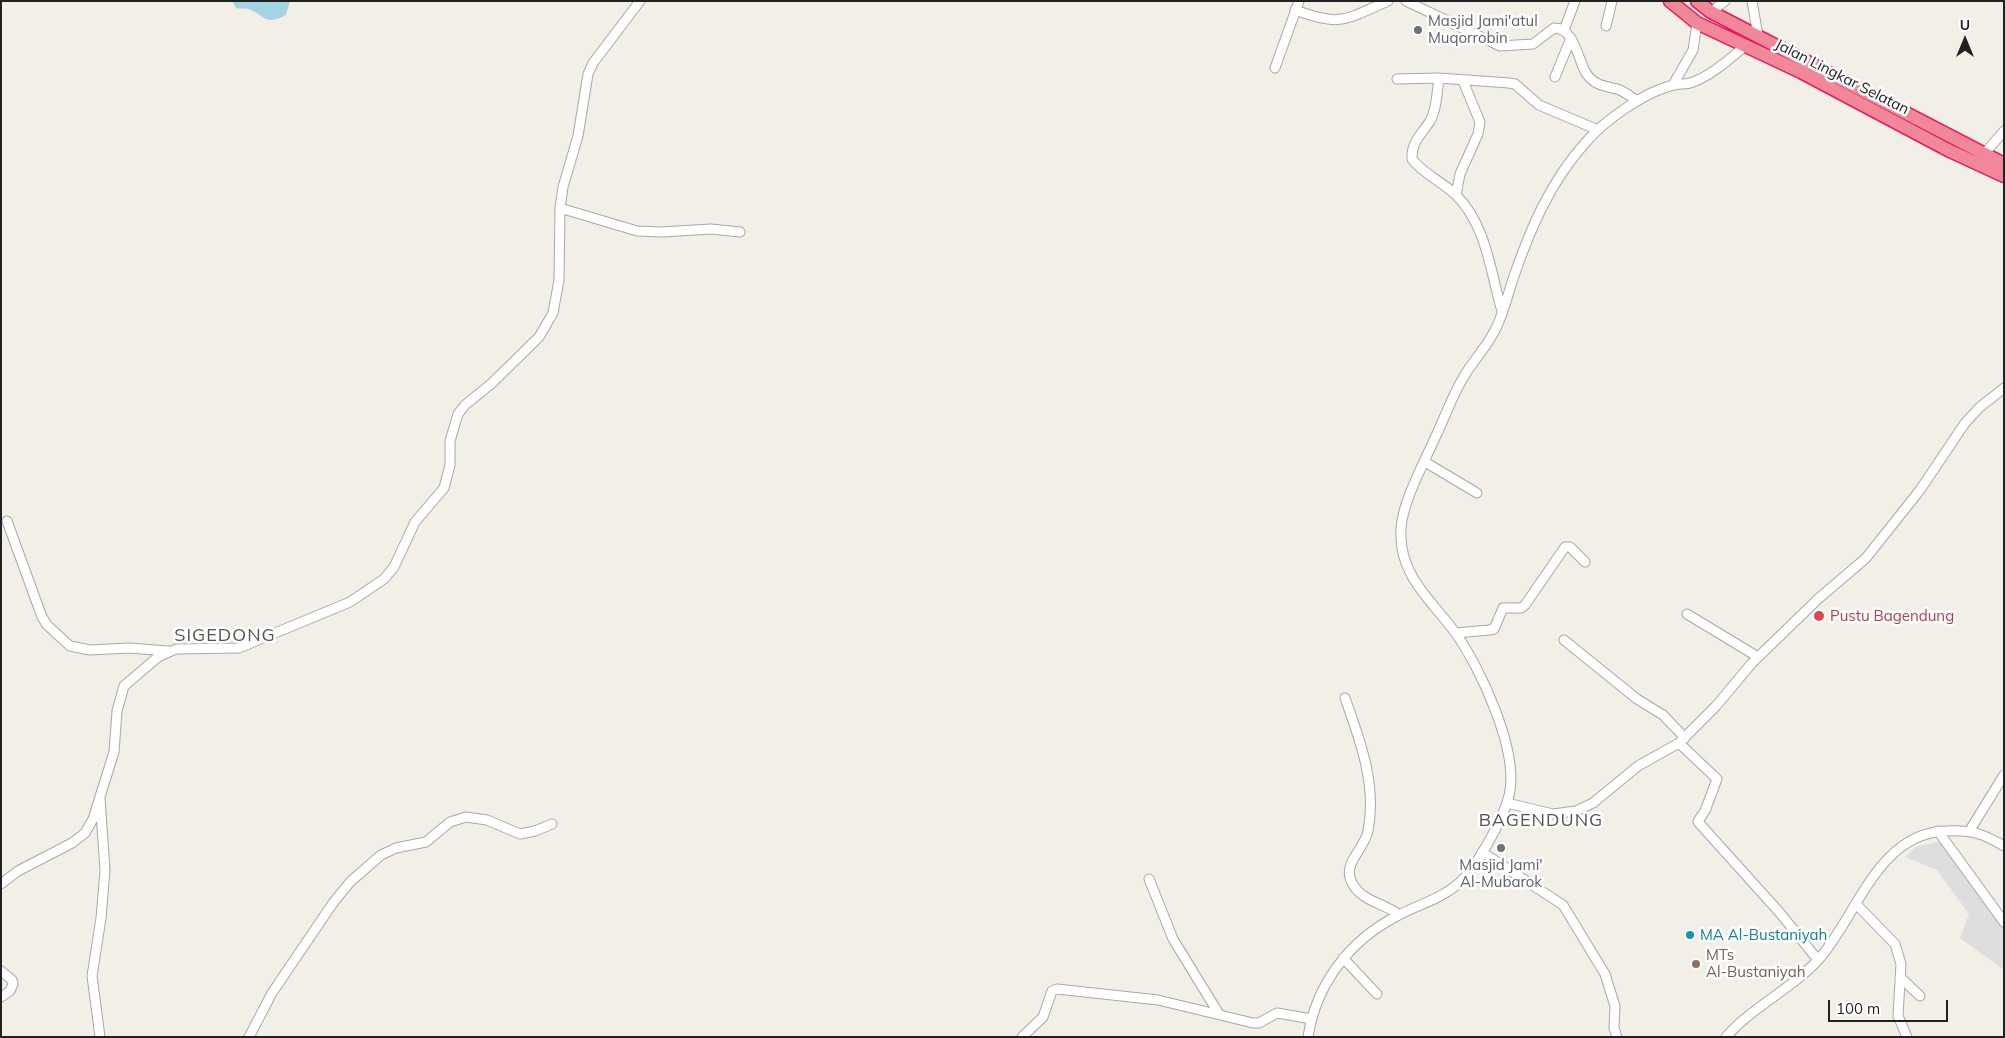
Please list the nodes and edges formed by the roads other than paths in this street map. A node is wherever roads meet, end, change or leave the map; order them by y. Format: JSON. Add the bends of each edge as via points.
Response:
{"nodes":[{"id":1,"x":640,"y":1,"type":"edge"},
{"id":2,"x":1388,"y":1,"type":"edge"},
{"id":3,"x":1406,"y":1,"type":"edge"},
{"id":4,"x":1575,"y":1,"type":"edge"},
{"id":5,"x":1612,"y":1,"type":"edge"},
{"id":6,"x":1670,"y":1,"type":"edge"},
{"id":7,"x":1697,"y":1,"type":"edge"},
{"id":8,"x":1725,"y":1,"type":"edge"},
{"id":9,"x":1752,"y":1,"type":"edge"},
{"id":10,"x":1297,"y":6,"type":"edge"},
{"id":11,"x":1711,"y":12,"type":"junction"},
{"id":12,"x":1697,"y":23,"type":"junction"},
{"id":13,"x":1606,"y":26,"type":"dead end"},
{"id":14,"x":1564,"y":30,"type":"junction"},
{"id":15,"x":1758,"y":36,"type":"junction"},
{"id":16,"x":1571,"y":38,"type":"junction"},
{"id":17,"x":1744,"y":47,"type":"junction"},
{"id":18,"x":1275,"y":68,"type":"dead end"},
{"id":19,"x":1555,"y":77,"type":"dead end"},
{"id":20,"x":1439,"y":78,"type":"junction"},
{"id":21,"x":1397,"y":79,"type":"dead end"},
{"id":22,"x":1463,"y":81,"type":"junction"},
{"id":23,"x":1673,"y":85,"type":"junction"},
{"id":24,"x":1637,"y":101,"type":"junction"},
{"id":25,"x":1892,"y":114,"type":"junction"},
{"id":26,"x":1598,"y":130,"type":"junction"},
{"id":27,"x":2004,"y":131,"type":"edge"},
{"id":28,"x":2000,"y":145,"type":"edge"},
{"id":29,"x":1984,"y":154,"type":"junction"},
{"id":30,"x":2004,"y":164,"type":"edge"},
{"id":31,"x":2004,"y":176,"type":"edge"},
{"id":32,"x":1456,"y":195,"type":"junction"},
{"id":33,"x":560,"y":208,"type":"junction"},
{"id":34,"x":740,"y":232,"type":"dead end"},
{"id":35,"x":1502,"y":311,"type":"junction"},
{"id":36,"x":2004,"y":388,"type":"edge"},
{"id":37,"x":1425,"y":462,"type":"junction"},
{"id":38,"x":1477,"y":493,"type":"dead end"},
{"id":39,"x":7,"y":521,"type":"dead end"},
{"id":40,"x":1585,"y":562,"type":"dead end"},
{"id":41,"x":1687,"y":614,"type":"dead end"},
{"id":42,"x":1456,"y":633,"type":"junction"},
{"id":43,"x":1564,"y":640,"type":"dead end"},
{"id":44,"x":168,"y":652,"type":"junction"},
{"id":45,"x":1758,"y":657,"type":"junction"},
{"id":46,"x":1345,"y":698,"type":"dead end"},
{"id":47,"x":1682,"y":741,"type":"junction"},
{"id":48,"x":2004,"y":775,"type":"edge"},
{"id":49,"x":99,"y":796,"type":"junction"},
{"id":50,"x":1507,"y":803,"type":"junction"},
{"id":51,"x":552,"y":824,"type":"dead end"},
{"id":52,"x":1970,"y":830,"type":"junction"},
{"id":53,"x":1938,"y":831,"type":"junction"},
{"id":54,"x":2004,"y":846,"type":"edge"},
{"id":55,"x":1482,"y":852,"type":"junction"},
{"id":56,"x":1149,"y":880,"type":"dead end"},
{"id":57,"x":1,"y":884,"type":"edge"},
{"id":58,"x":1856,"y":904,"type":"junction"},
{"id":59,"x":1398,"y":914,"type":"junction"},
{"id":60,"x":2004,"y":922,"type":"edge"},
{"id":61,"x":1343,"y":958,"type":"junction"},
{"id":62,"x":1818,"y":960,"type":"junction"},
{"id":63,"x":1,"y":971,"type":"edge"},
{"id":64,"x":1900,"y":977,"type":"junction"},
{"id":65,"x":1377,"y":994,"type":"dead end"},
{"id":66,"x":1920,"y":996,"type":"dead end"},
{"id":67,"x":1,"y":997,"type":"edge"},
{"id":68,"x":1219,"y":1014,"type":"junction"},
{"id":69,"x":1312,"y":1019,"type":"junction"},
{"id":70,"x":100,"y":1037,"type":"edge"},
{"id":71,"x":249,"y":1037,"type":"edge"},
{"id":72,"x":1022,"y":1037,"type":"edge"},
{"id":73,"x":1308,"y":1037,"type":"edge"},
{"id":74,"x":1617,"y":1037,"type":"edge"},
{"id":75,"x":1726,"y":1037,"type":"edge"},
{"id":76,"x":1907,"y":1037,"type":"edge"}],
"edges":[{"from":1,"to":33,"type":"street","via":[[590,68],[578,136]]},
{"from":2,"to":10,"type":"street","via":[[1336,21],[1324,20]]},
{"from":3,"to":14,"type":"street","via":[[1500,46],[1532,44],[1554,28]]},
{"from":4,"to":14,"type":"street"},
{"from":5,"to":13,"type":"street"},
{"from":6,"to":12,"type":"highway","name":"Jalan Lingkar Selatan"},
{"from":7,"to":11,"type":"highway","name":"Jalan Lingkar Selatan"},
{"from":8,"to":11,"type":"street"},
{"from":9,"to":15,"type":"street"},
{"from":10,"to":18,"type":"street"},
{"from":11,"to":15,"type":"highway","name":"Jalan Lingkar Selatan"},
{"from":12,"to":17,"type":"highway","name":"Jalan Lingkar Selatan"},
{"from":12,"to":23,"type":"street","via":[[1693,50]]},
{"from":14,"to":16,"type":"street"},
{"from":15,"to":25,"type":"highway","name":"Jalan Lingkar Selatan"},
{"from":16,"to":19,"type":"street"},
{"from":16,"to":24,"type":"street","via":[[1588,76],[1599,85],[1618,89]]},
{"from":17,"to":23,"type":"street","via":[[1710,73],[1691,83]]},
{"from":17,"to":25,"type":"highway","name":"Jalan Lingkar Selatan"},
{"from":20,"to":21,"type":"street"},
{"from":20,"to":22,"type":"street"},
{"from":20,"to":32,"type":"street","via":[[1434,109],[1416,139],[1412,159]]},
{"from":22,"to":26,"type":"street","via":[[1515,84],[1539,105]]},
{"from":22,"to":32,"type":"street","via":[[1480,122],[1460,174]]},
{"from":23,"to":24,"type":"street"},
{"from":24,"to":26,"type":"street"},
{"from":25,"to":29,"type":"highway","name":"Jalan Lingkar Selatan"},
{"from":25,"to":31,"type":"highway","name":"Jalan Lingkar Selatan"},
{"from":26,"to":35,"type":"street","via":[[1565,167],[1549,192],[1527,240]]},
{"from":27,"to":28,"type":"street"},
{"from":28,"to":29,"type":"street"},
{"from":29,"to":30,"type":"highway","name":"Jalan Lingkar Selatan"},
{"from":32,"to":35,"type":"street","via":[[1471,214],[1486,245]]},
{"from":33,"to":34,"type":"street","via":[[638,231],[711,229]]},
{"from":33,"to":44,"type":"street","via":[[559,280],[553,313],[539,337],[458,414],[450,441],[450,465],[444,488],[415,522],[400,557],[384,579],[350,602],[239,648],[176,649]]},
{"from":35,"to":37,"type":"street","via":[[1492,336],[1461,381]]},
{"from":36,"to":45,"type":"street","via":[[1965,423],[1920,490],[1866,558]]},
{"from":37,"to":38,"type":"street"},
{"from":37,"to":42,"type":"street","via":[[1403,517],[1402,546],[1411,574]]},
{"from":39,"to":44,"type":"street","via":[[42,617],[70,646],[90,650],[129,648]]},
{"from":40,"to":42,"type":"street","via":[[1570,547],[1565,547],[1525,605],[1503,608],[1494,628]]},
{"from":41,"to":45,"type":"street"},
{"from":42,"to":50,"type":"street","via":[[1487,688],[1499,722],[1512,776]]},
{"from":43,"to":47,"type":"street","via":[[1637,699],[1662,714]]},
{"from":44,"to":49,"type":"street","via":[[124,686],[117,712],[114,752]]},
{"from":45,"to":47,"type":"street"},
{"from":46,"to":59,"type":"street","via":[[1362,745],[1368,778],[1368,831],[1350,865],[1349,874],[1360,894]]},
{"from":47,"to":50,"type":"street","via":[[1638,766],[1593,802],[1576,811],[1552,814]]},
{"from":47,"to":62,"type":"street","via":[[1717,779],[1699,824]]},
{"from":48,"to":52,"type":"street"},
{"from":49,"to":57,"type":"street","via":[[90,826],[78,838]]},
{"from":49,"to":70,"type":"street","via":[[105,870],[92,976]]},
{"from":50,"to":55,"type":"street"},
{"from":51,"to":71,"type":"street","via":[[520,834],[487,820],[466,817],[447,824],[426,842],[396,848],[381,855],[333,902],[276,986]]},
{"from":52,"to":53,"type":"street"},
{"from":52,"to":54,"type":"street"},
{"from":53,"to":58,"type":"street","via":[[1916,837],[1900,847],[1876,873]]},
{"from":53,"to":60,"type":"street"},
{"from":55,"to":59,"type":"street","via":[[1462,881],[1450,890],[1428,903]]},
{"from":55,"to":74,"type":"street","via":[[1563,905],[1604,974],[1615,1006]]},
{"from":56,"to":68,"type":"street","via":[[1173,939]]},
{"from":58,"to":62,"type":"street"},
{"from":58,"to":64,"type":"street","via":[[1895,944],[1901,964]]},
{"from":59,"to":61,"type":"street","via":[[1367,933]]},
{"from":61,"to":65,"type":"street"},
{"from":61,"to":69,"type":"street","via":[[1327,981]]},
{"from":62,"to":75,"type":"street"},
{"from":63,"to":67,"type":"street","via":[[13,984],[10,991]]},
{"from":64,"to":66,"type":"street"},
{"from":64,"to":76,"type":"street","via":[[1898,1016]]},
{"from":68,"to":69,"type":"street","via":[[1253,1023],[1277,1013]]},
{"from":68,"to":72,"type":"street","via":[[1158,1000],[1057,989],[1052,991],[1043,1017]]},
{"from":69,"to":73,"type":"street"}]}
